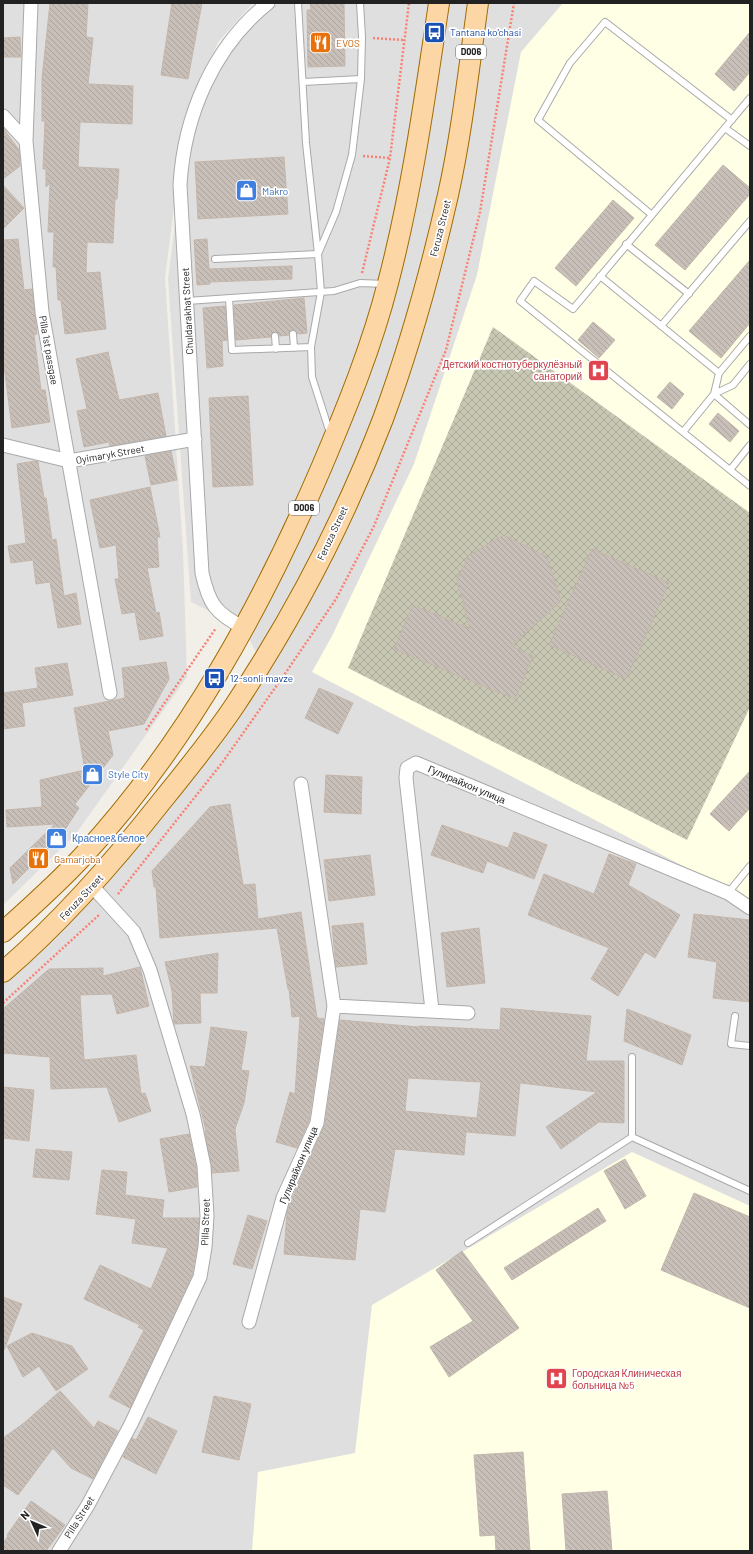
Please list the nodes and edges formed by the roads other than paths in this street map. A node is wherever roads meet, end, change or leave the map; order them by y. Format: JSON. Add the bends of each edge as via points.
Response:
{"nodes":[{"id":1,"x":31,"y":3,"type":"edge"},
{"id":2,"x":268,"y":3,"type":"edge"},
{"id":3,"x":298,"y":3,"type":"edge"},
{"id":4,"x":360,"y":3,"type":"edge"},
{"id":5,"x":439,"y":3,"type":"edge"},
{"id":6,"x":478,"y":3,"type":"edge"},
{"id":7,"x":361,"y":79,"type":"junction"},
{"id":8,"x":303,"y":82,"type":"junction"},
{"id":9,"x":750,"y":98,"type":"edge"},
{"id":10,"x":3,"y":116,"type":"edge"},
{"id":11,"x":732,"y":120,"type":"junction"},
{"id":12,"x":725,"y":128,"type":"junction"},
{"id":13,"x":26,"y":141,"type":"junction"},
{"id":14,"x":750,"y":146,"type":"edge"},
{"id":15,"x":652,"y":215,"type":"junction"},
{"id":16,"x":750,"y":221,"type":"edge"},
{"id":17,"x":626,"y":244,"type":"junction"},
{"id":18,"x":318,"y":254,"type":"junction"},
{"id":19,"x":215,"y":260,"type":"dead end"},
{"id":20,"x":600,"y":276,"type":"junction"},
{"id":21,"x":388,"y":284,"type":"junction"},
{"id":22,"x":322,"y":292,"type":"junction"},
{"id":23,"x":689,"y":294,"type":"junction"},
{"id":24,"x":229,"y":298,"type":"junction"},
{"id":25,"x":187,"y":301,"type":"junction"},
{"id":26,"x":661,"y":326,"type":"junction"},
{"id":27,"x":293,"y":334,"type":"dead end"},
{"id":28,"x":275,"y":336,"type":"dead end"},
{"id":29,"x":750,"y":336,"type":"edge"},
{"id":30,"x":311,"y":347,"type":"junction"},
{"id":31,"x":276,"y":348,"type":"junction"},
{"id":32,"x":294,"y":348,"type":"junction"},
{"id":33,"x":750,"y":364,"type":"edge"},
{"id":34,"x":719,"y":373,"type":"junction"},
{"id":35,"x":714,"y":394,"type":"junction"},
{"id":36,"x":750,"y":425,"type":"edge"},
{"id":37,"x":683,"y":432,"type":"junction"},
{"id":38,"x":195,"y":439,"type":"junction"},
{"id":39,"x":332,"y":441,"type":"junction"},
{"id":40,"x":3,"y":445,"type":"edge"},
{"id":41,"x":750,"y":445,"type":"edge"},
{"id":42,"x":69,"y":461,"type":"junction"},
{"id":43,"x":730,"y":470,"type":"junction"},
{"id":44,"x":750,"y":486,"type":"edge"},
{"id":45,"x":244,"y":628,"type":"junction"},
{"id":46,"x":110,"y":693,"type":"dead end"},
{"id":47,"x":301,"y":784,"type":"dead end"},
{"id":48,"x":750,"y":866,"type":"edge"},
{"id":49,"x":92,"y":886,"type":"junction"},
{"id":50,"x":728,"y":893,"type":"junction"},
{"id":51,"x":750,"y":908,"type":"edge"},
{"id":52,"x":3,"y":932,"type":"edge"},
{"id":53,"x":3,"y":972,"type":"edge"},
{"id":54,"x":334,"y":1006,"type":"junction"},
{"id":55,"x":432,"y":1010,"type":"junction"},
{"id":56,"x":468,"y":1013,"type":"dead end"},
{"id":57,"x":735,"y":1016,"type":"dead end"},
{"id":58,"x":750,"y":1046,"type":"edge"},
{"id":59,"x":632,"y":1057,"type":"dead end"},
{"id":60,"x":632,"y":1136,"type":"junction"},
{"id":61,"x":750,"y":1191,"type":"edge"},
{"id":62,"x":468,"y":1243,"type":"dead end"},
{"id":63,"x":249,"y":1322,"type":"dead end"},
{"id":64,"x":59,"y":1551,"type":"edge"}],
"edges":[{"from":1,"to":13,"type":"street","name":"Pilla 1st passgae"},
{"from":2,"to":25,"type":"street","name":"Chuldarakhat Street","via":[[252,15],[218,59],[193,111],[185,139],[180,185]]},
{"from":3,"to":8,"type":"lane"},
{"from":4,"to":7,"type":"lane"},
{"from":5,"to":21,"type":"main road","number":"D006","via":[[412,178]]},
{"from":6,"to":49,"type":"main road","name":"Feruza Street","number":"D006","via":[[449,192],[430,269],[382,419],[340,516],[306,587],[234,706],[142,826]]},
{"from":7,"to":8,"type":"lane"},
{"from":7,"to":18,"type":"lane","via":[[352,155],[336,212]]},
{"from":8,"to":18,"type":"lane","via":[[306,143]]},
{"from":9,"to":11,"type":"lane"},
{"from":10,"to":13,"type":"street"},
{"from":11,"to":12,"type":"lane"},
{"from":11,"to":15,"type":"lane","via":[[605,22],[570,63],[538,120]]},
{"from":12,"to":14,"type":"lane"},
{"from":12,"to":15,"type":"lane"},
{"from":13,"to":42,"type":"street","name":"Pilla 1st passgae","via":[[42,312]]},
{"from":15,"to":17,"type":"lane"},
{"from":16,"to":23,"type":"lane"},
{"from":17,"to":20,"type":"lane"},
{"from":17,"to":23,"type":"lane"},
{"from":18,"to":19,"type":"lane"},
{"from":18,"to":22,"type":"lane"},
{"from":20,"to":26,"type":"lane"},
{"from":20,"to":37,"type":"lane","via":[[573,309],[534,282],[520,301]]},
{"from":21,"to":22,"type":"lane","via":[[360,283]]},
{"from":21,"to":39,"type":"main road","number":"D006","via":[[356,381]]},
{"from":22,"to":24,"type":"lane","via":[[291,297]]},
{"from":22,"to":30,"type":"lane"},
{"from":23,"to":26,"type":"lane"},
{"from":24,"to":25,"type":"lane"},
{"from":24,"to":31,"type":"lane","via":[[232,350]]},
{"from":25,"to":38,"type":"street","name":"Chuldarakhat Street"},
{"from":26,"to":34,"type":"lane"},
{"from":27,"to":32,"type":"lane"},
{"from":28,"to":31,"type":"lane"},
{"from":29,"to":34,"type":"lane"},
{"from":30,"to":32,"type":"lane"},
{"from":30,"to":39,"type":"lane","via":[[312,377]]},
{"from":31,"to":32,"type":"lane"},
{"from":33,"to":35,"type":"lane","via":[[733,385]]},
{"from":34,"to":35,"type":"lane"},
{"from":35,"to":36,"type":"lane"},
{"from":35,"to":37,"type":"lane"},
{"from":37,"to":43,"type":"lane"},
{"from":38,"to":42,"type":"street","name":"Oyimaryk Street"},
{"from":38,"to":45,"type":"street","name":"Chuldarakhat Street","via":[[202,573],[209,597],[223,617]]},
{"from":39,"to":45,"type":"main road","number":"D006","via":[[274,571]]},
{"from":40,"to":42,"type":"street","name":"Oyimaryk Street"},
{"from":41,"to":43,"type":"lane"},
{"from":42,"to":46,"type":"street","name":"Pilla 1st passgae"},
{"from":43,"to":44,"type":"lane"},
{"from":45,"to":52,"type":"main road","number":"D006","via":[[182,730],[138,789],[84,856]]},
{"from":47,"to":54,"type":"street","name":"Гулирайхон улица"},
{"from":48,"to":50,"type":"lane"},
{"from":49,"to":53,"type":"main road","name":"Feruza Street","number":"D006","via":[[58,922]]},
{"from":49,"to":64,"type":"street","name":"Pilla Street","via":[[134,932],[150,970],[193,1114],[204,1166],[207,1216],[200,1277],[131,1424],[88,1505]]},
{"from":50,"to":51,"type":"street","name":"Гулирайхон улица"},
{"from":50,"to":55,"type":"street","name":"Гулирайхон улица","via":[[416,763],[407,768],[406,778]]},
{"from":54,"to":55,"type":"street"},
{"from":54,"to":63,"type":"street","name":"Гулирайхон улица","via":[[316,1124],[283,1198]]},
{"from":55,"to":56,"type":"street"},
{"from":57,"to":58,"type":"lane","via":[[731,1044]]},
{"from":59,"to":60,"type":"lane"},
{"from":60,"to":61,"type":"lane"},
{"from":60,"to":62,"type":"lane"}]}
